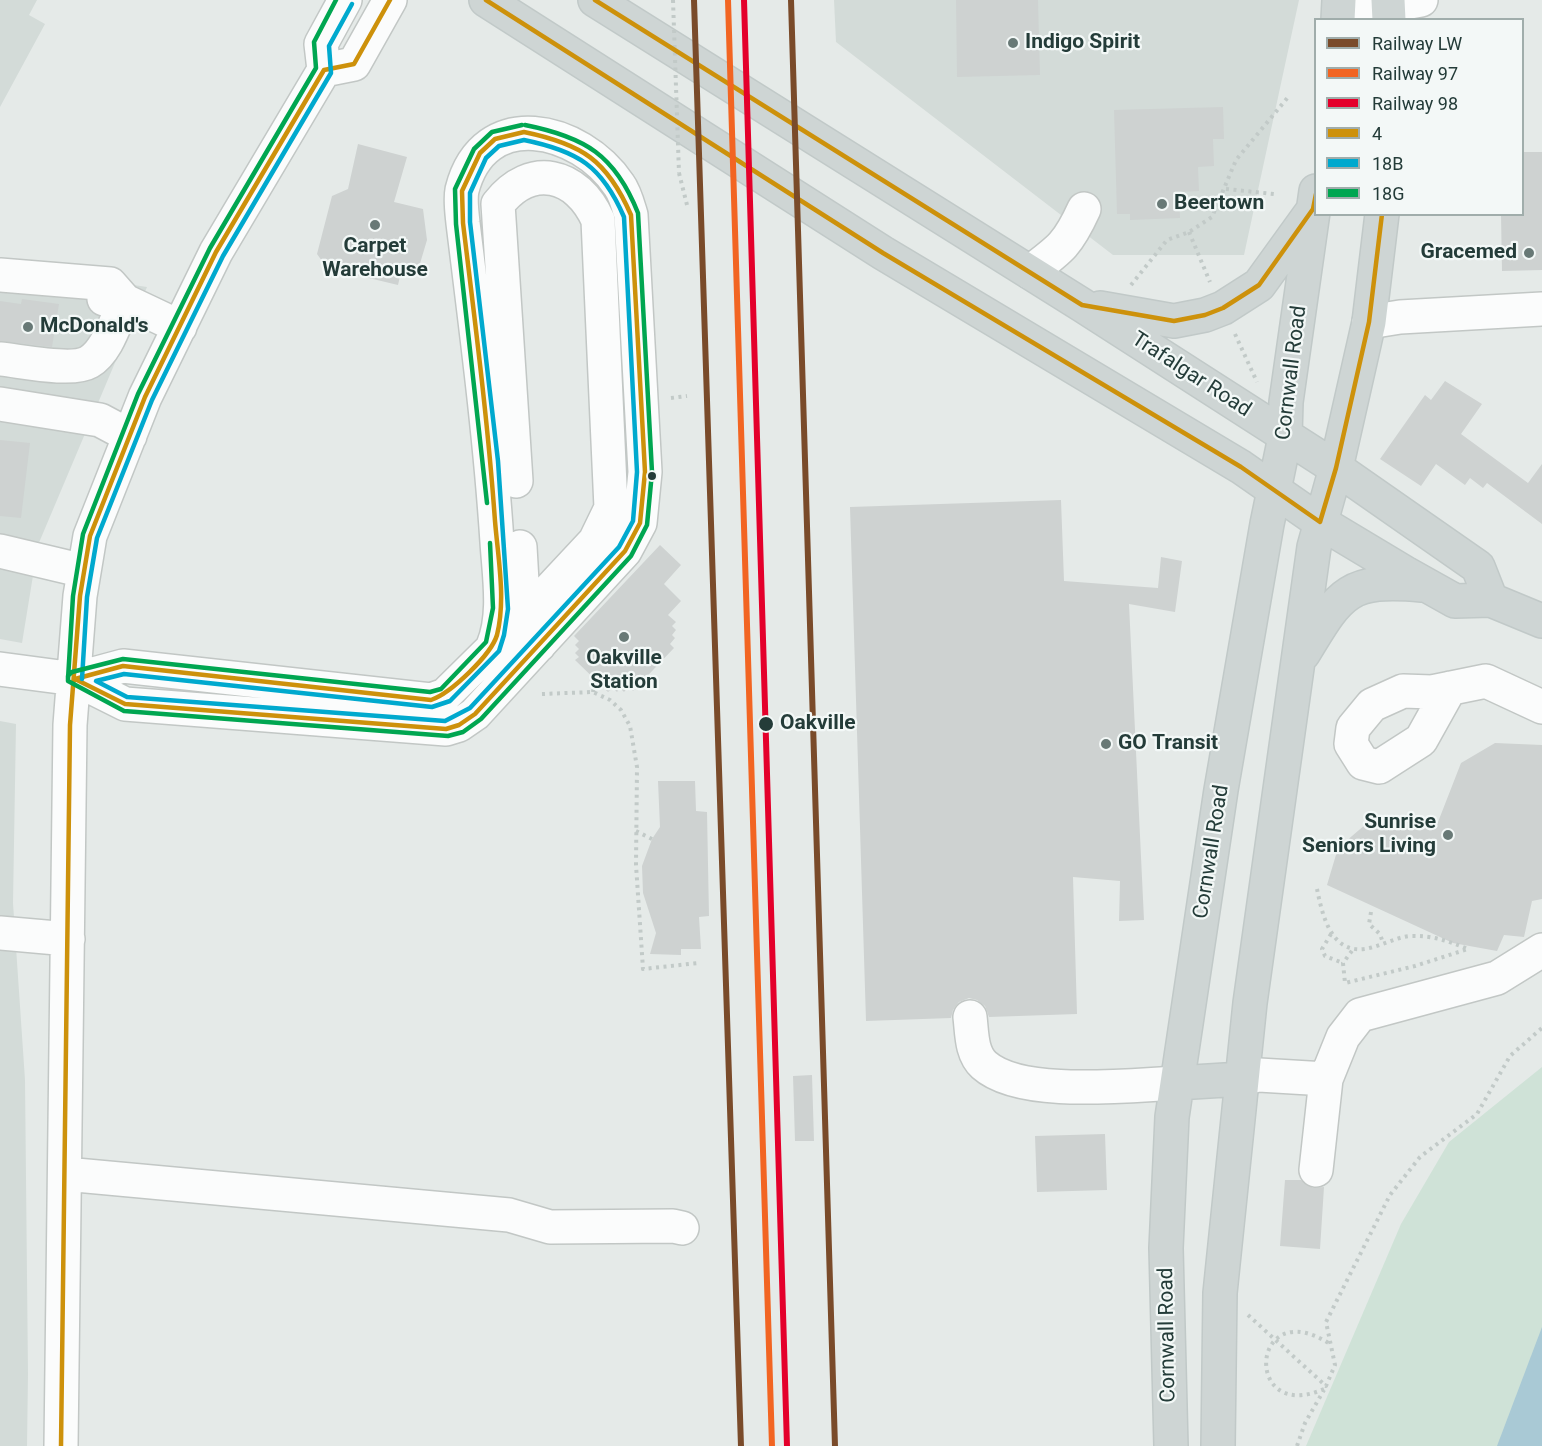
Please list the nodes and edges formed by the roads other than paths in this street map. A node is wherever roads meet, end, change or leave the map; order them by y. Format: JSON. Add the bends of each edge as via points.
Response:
{"nodes":[{"id":1,"x":345,"y":0,"type":"edge"},
{"id":2,"x":390,"y":0,"type":"edge"},
{"id":3,"x":486,"y":0,"type":"edge"},
{"id":4,"x":595,"y":0,"type":"edge"},
{"id":5,"x":1421,"y":0,"type":"edge"},
{"id":6,"x":1388,"y":8,"type":"edge"},
{"id":7,"x":1339,"y":9,"type":"edge"},
{"id":8,"x":324,"y":70,"type":"junction"},
{"id":9,"x":1314,"y":202,"type":"edge"},
{"id":10,"x":1314,"y":207,"type":"edge"},
{"id":11,"x":1084,"y":208,"type":"dead end"},
{"id":12,"x":1382,"y":216,"type":"edge"},
{"id":13,"x":1030,"y":272,"type":"junction"},
{"id":14,"x":0,"y":275,"type":"edge"},
{"id":15,"x":0,"y":292,"type":"edge"},
{"id":16,"x":125,"y":301,"type":"junction"},
{"id":17,"x":1082,"y":305,"type":"junction"},
{"id":18,"x":1542,"y":309,"type":"edge"},
{"id":19,"x":1369,"y":322,"type":"junction"},
{"id":20,"x":180,"y":327,"type":"junction"},
{"id":21,"x":0,"y":359,"type":"edge"},
{"id":22,"x":0,"y":404,"type":"edge"},
{"id":23,"x":130,"y":436,"type":"junction"},
{"id":24,"x":1285,"y":437,"type":"junction"},
{"id":25,"x":1336,"y":468,"type":"junction"},
{"id":26,"x":1274,"y":490,"type":"junction"},
{"id":27,"x":1320,"y":522,"type":"junction"},
{"id":28,"x":0,"y":551,"type":"edge"},
{"id":29,"x":84,"y":571,"type":"junction"},
{"id":30,"x":1427,"y":586,"type":"junction"},
{"id":31,"x":1491,"y":600,"type":"junction"},
{"id":32,"x":1542,"y":621,"type":"edge"},
{"id":33,"x":532,"y":631,"type":"junction"},
{"id":34,"x":493,"y":646,"type":"junction"},
{"id":35,"x":1297,"y":663,"type":"junction"},
{"id":36,"x":0,"y":669,"type":"edge"},
{"id":37,"x":75,"y":679,"type":"junction"},
{"id":38,"x":1450,"y":688,"type":"dead end"},
{"id":39,"x":1542,"y":707,"type":"edge"},
{"id":40,"x":0,"y":933,"type":"edge"},
{"id":41,"x":68,"y":939,"type":"junction"},
{"id":42,"x":1542,"y":950,"type":"edge"},
{"id":43,"x":970,"y":1017,"type":"dead end"},
{"id":44,"x":1241,"y":1079,"type":"junction"},
{"id":45,"x":1326,"y":1079,"type":"junction"},
{"id":46,"x":1177,"y":1083,"type":"junction"},
{"id":47,"x":1316,"y":1170,"type":"dead end"},
{"id":48,"x":65,"y":1174,"type":"junction"},
{"id":49,"x":682,"y":1228,"type":"dead end"},
{"id":50,"x":61,"y":1446,"type":"edge"},
{"id":51,"x":1171,"y":1446,"type":"edge"},
{"id":52,"x":1218,"y":1446,"type":"edge"}],
"edges":[{"from":1,"to":8,"type":"street","via":[[321,44]]},
{"from":2,"to":8,"type":"street","via":[[354,64]]},
{"from":3,"to":26,"type":"main road","via":[[883,253]]},
{"from":4,"to":13,"type":"main road","name":"Trafalgar Road"},
{"from":5,"to":6,"type":"street"},
{"from":6,"to":7,"type":"street"},
{"from":8,"to":20,"type":"street","via":[[216,252]]},
{"from":9,"to":17,"type":"main road","via":[[1259,285],[1223,308],[1174,321]]},
{"from":10,"to":24,"type":"main road","name":"Cornwall Road","via":[[1286,402]]},
{"from":11,"to":13,"type":"street","via":[[1072,236]]},
{"from":12,"to":19,"type":"main road"},
{"from":13,"to":17,"type":"main road","name":"Trafalgar Road"},
{"from":14,"to":16,"type":"street","via":[[110,284]]},
{"from":15,"to":16,"type":"street"},
{"from":16,"to":20,"type":"street"},
{"from":16,"to":21,"type":"street","via":[[104,346],[89,362],[66,366]]},
{"from":17,"to":24,"type":"main road","name":"Trafalgar Road"},
{"from":18,"to":19,"type":"street"},
{"from":19,"to":25,"type":"main road"},
{"from":20,"to":23,"type":"street"},
{"from":22,"to":23,"type":"street","via":[[100,420]]},
{"from":23,"to":29,"type":"street","via":[[90,536]]},
{"from":24,"to":25,"type":"main road","name":"Trafalgar Road"},
{"from":24,"to":26,"type":"main road","name":"Cornwall Road"},
{"from":25,"to":27,"type":"main road"},
{"from":25,"to":31,"type":"main road","name":"Trafalgar Road","via":[[1478,567]]},
{"from":26,"to":27,"type":"main road"},
{"from":26,"to":46,"type":"main road","name":"Cornwall Road","via":[[1221,789]]},
{"from":27,"to":30,"type":"main road"},
{"from":27,"to":35,"type":"main road"},
{"from":28,"to":29,"type":"street"},
{"from":29,"to":37,"type":"street"},
{"from":30,"to":31,"type":"main road","via":[[1455,601]]},
{"from":30,"to":35,"type":"main road","via":[[1383,582],[1357,589],[1332,608]]},
{"from":31,"to":32,"type":"main road"},
{"from":33,"to":33,"type":"street","via":[[498,204],[512,187],[539,177],[561,179],[579,191],[598,220],[611,508],[595,541]]},
{"from":33,"to":34,"type":"street"},
{"from":33,"to":34,"type":"street","via":[[625,551],[640,523],[645,472],[631,215],[620,185],[593,156],[558,138],[524,132],[495,139],[480,153],[462,191],[491,451],[500,606]]},
{"from":33,"to":37,"type":"street","via":[[475,714],[446,729],[125,704]]},
{"from":34,"to":37,"type":"street","via":[[445,695],[431,700],[123,666]]},
{"from":35,"to":44,"type":"main road"},
{"from":36,"to":37,"type":"street"},
{"from":37,"to":41,"type":"street","via":[[70,725]]},
{"from":38,"to":39,"type":"street","via":[[1486,681]]},
{"from":40,"to":41,"type":"street"},
{"from":41,"to":48,"type":"street"},
{"from":42,"to":45,"type":"street","via":[[1497,978],[1360,1015],[1343,1037]]},
{"from":43,"to":46,"type":"street","via":[[974,1047],[983,1064],[1004,1077],[1029,1085]]},
{"from":44,"to":45,"type":"street","via":[[1259,1075]]},
{"from":44,"to":46,"type":"main road"},
{"from":44,"to":52,"type":"main road","via":[[1220,1293]]},
{"from":45,"to":47,"type":"street"},
{"from":46,"to":51,"type":"main road","name":"Cornwall Road","via":[[1166,1248]]},
{"from":48,"to":49,"type":"street","via":[[509,1215],[550,1227]]},
{"from":48,"to":50,"type":"street"}]}
